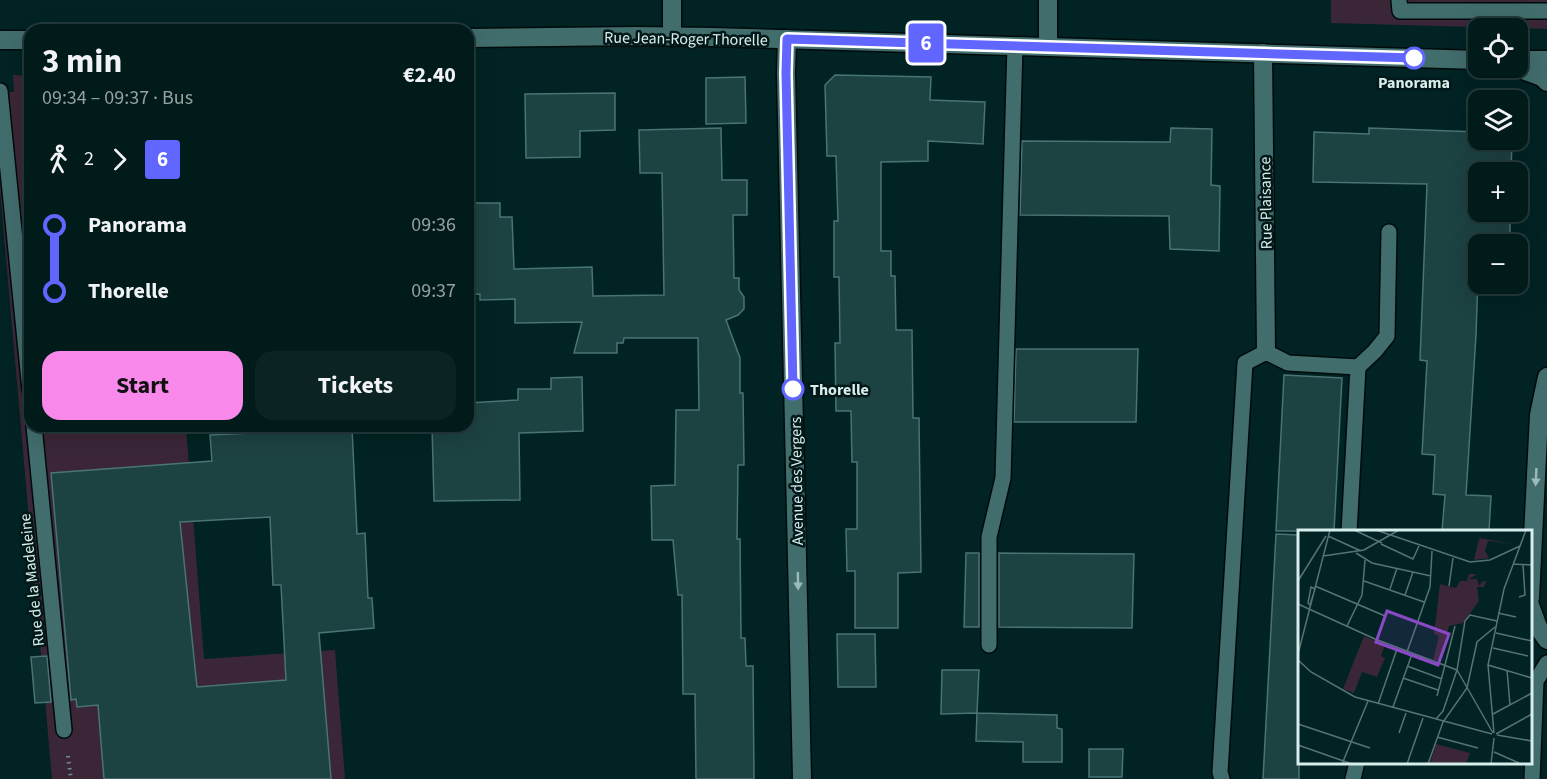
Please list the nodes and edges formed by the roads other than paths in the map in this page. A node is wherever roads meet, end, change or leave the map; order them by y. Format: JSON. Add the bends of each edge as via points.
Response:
{"nodes":[{"id":1,"x":672,"y":0,"type":"edge"},
{"id":2,"x":1047,"y":0,"type":"edge"},
{"id":3,"x":1400,"y":6,"type":"edge"},
{"id":4,"x":1482,"y":6,"type":"edge"},
{"id":5,"x":1547,"y":10,"type":"edge"},
{"id":6,"x":672,"y":37,"type":"junction"},
{"id":7,"x":474,"y":38,"type":"edge"},
{"id":8,"x":787,"y":39,"type":"junction"},
{"id":9,"x":0,"y":40,"type":"edge"},
{"id":10,"x":24,"y":40,"type":"edge"},
{"id":11,"x":1015,"y":45,"type":"junction"},
{"id":12,"x":1048,"y":46,"type":"junction"},
{"id":13,"x":1263,"y":53,"type":"junction"},
{"id":14,"x":1468,"y":60,"type":"edge"},
{"id":15,"x":1528,"y":60,"type":"edge"},
{"id":16,"x":1547,"y":60,"type":"edge"},
{"id":17,"x":1528,"y":72,"type":"edge"},
{"id":18,"x":1547,"y":82,"type":"edge"},
{"id":19,"x":0,"y":91,"type":"edge"},
{"id":20,"x":1389,"y":232,"type":"dead end"},
{"id":21,"x":24,"y":330,"type":"edge"},
{"id":22,"x":1266,"y":352,"type":"junction"},
{"id":23,"x":1358,"y":367,"type":"junction"},
{"id":24,"x":1547,"y":378,"type":"edge"},
{"id":25,"x":35,"y":432,"type":"edge"},
{"id":26,"x":1348,"y":530,"type":"edge"},
{"id":27,"x":1532,"y":557,"type":"edge"},
{"id":28,"x":1532,"y":610,"type":"edge"},
{"id":29,"x":1547,"y":640,"type":"edge"},
{"id":30,"x":989,"y":645,"type":"dead end"},
{"id":31,"x":1547,"y":663,"type":"edge"},
{"id":32,"x":64,"y":730,"type":"dead end"},
{"id":33,"x":1357,"y":764,"type":"edge"},
{"id":34,"x":802,"y":779,"type":"edge"},
{"id":35,"x":1222,"y":779,"type":"edge"},
{"id":36,"x":1353,"y":779,"type":"edge"},
{"id":37,"x":1532,"y":779,"type":"edge"}],
"edges":[{"from":1,"to":6,"type":"street"},
{"from":2,"to":12,"type":"street"},
{"from":3,"to":4,"type":"lane"},
{"from":4,"to":5,"type":"lane"},
{"from":6,"to":7,"type":"street","name":"Rue Jean-Roger Thorelle"},
{"from":6,"to":8,"type":"street","name":"Rue Jean-Roger Thorelle"},
{"from":8,"to":11,"type":"street","name":"Rue Jean-Roger Thorelle"},
{"from":8,"to":34,"type":"street","name":"Avenue des Vergers","one_way":true},
{"from":9,"to":10,"type":"street"},
{"from":11,"to":12,"type":"street","name":"Rue Jean-Roger Thorelle"},
{"from":11,"to":30,"type":"lane","via":[[1003,478],[989,537]]},
{"from":12,"to":13,"type":"street","name":"Rue Jean-Roger Thorelle"},
{"from":13,"to":14,"type":"street","name":"Rue Jean-Roger Thorelle"},
{"from":13,"to":22,"type":"street","name":"Rue Plaisance"},
{"from":15,"to":16,"type":"street"},
{"from":17,"to":18,"type":"street"},
{"from":19,"to":21,"type":"lane"},
{"from":20,"to":23,"type":"lane","via":[[1386,336]]},
{"from":22,"to":23,"type":"lane","via":[[1288,363]]},
{"from":22,"to":35,"type":"lane","via":[[1245,363]]},
{"from":23,"to":26,"type":"lane"},
{"from":24,"to":27,"type":"street","one_way":true,"via":[[1539,415]]},
{"from":25,"to":32,"type":"lane","name":"Rue de la Madeleine"},
{"from":28,"to":29,"type":"street"},
{"from":31,"to":37,"type":"lane","via":[[1536,681]]},
{"from":33,"to":36,"type":"lane"}]}
